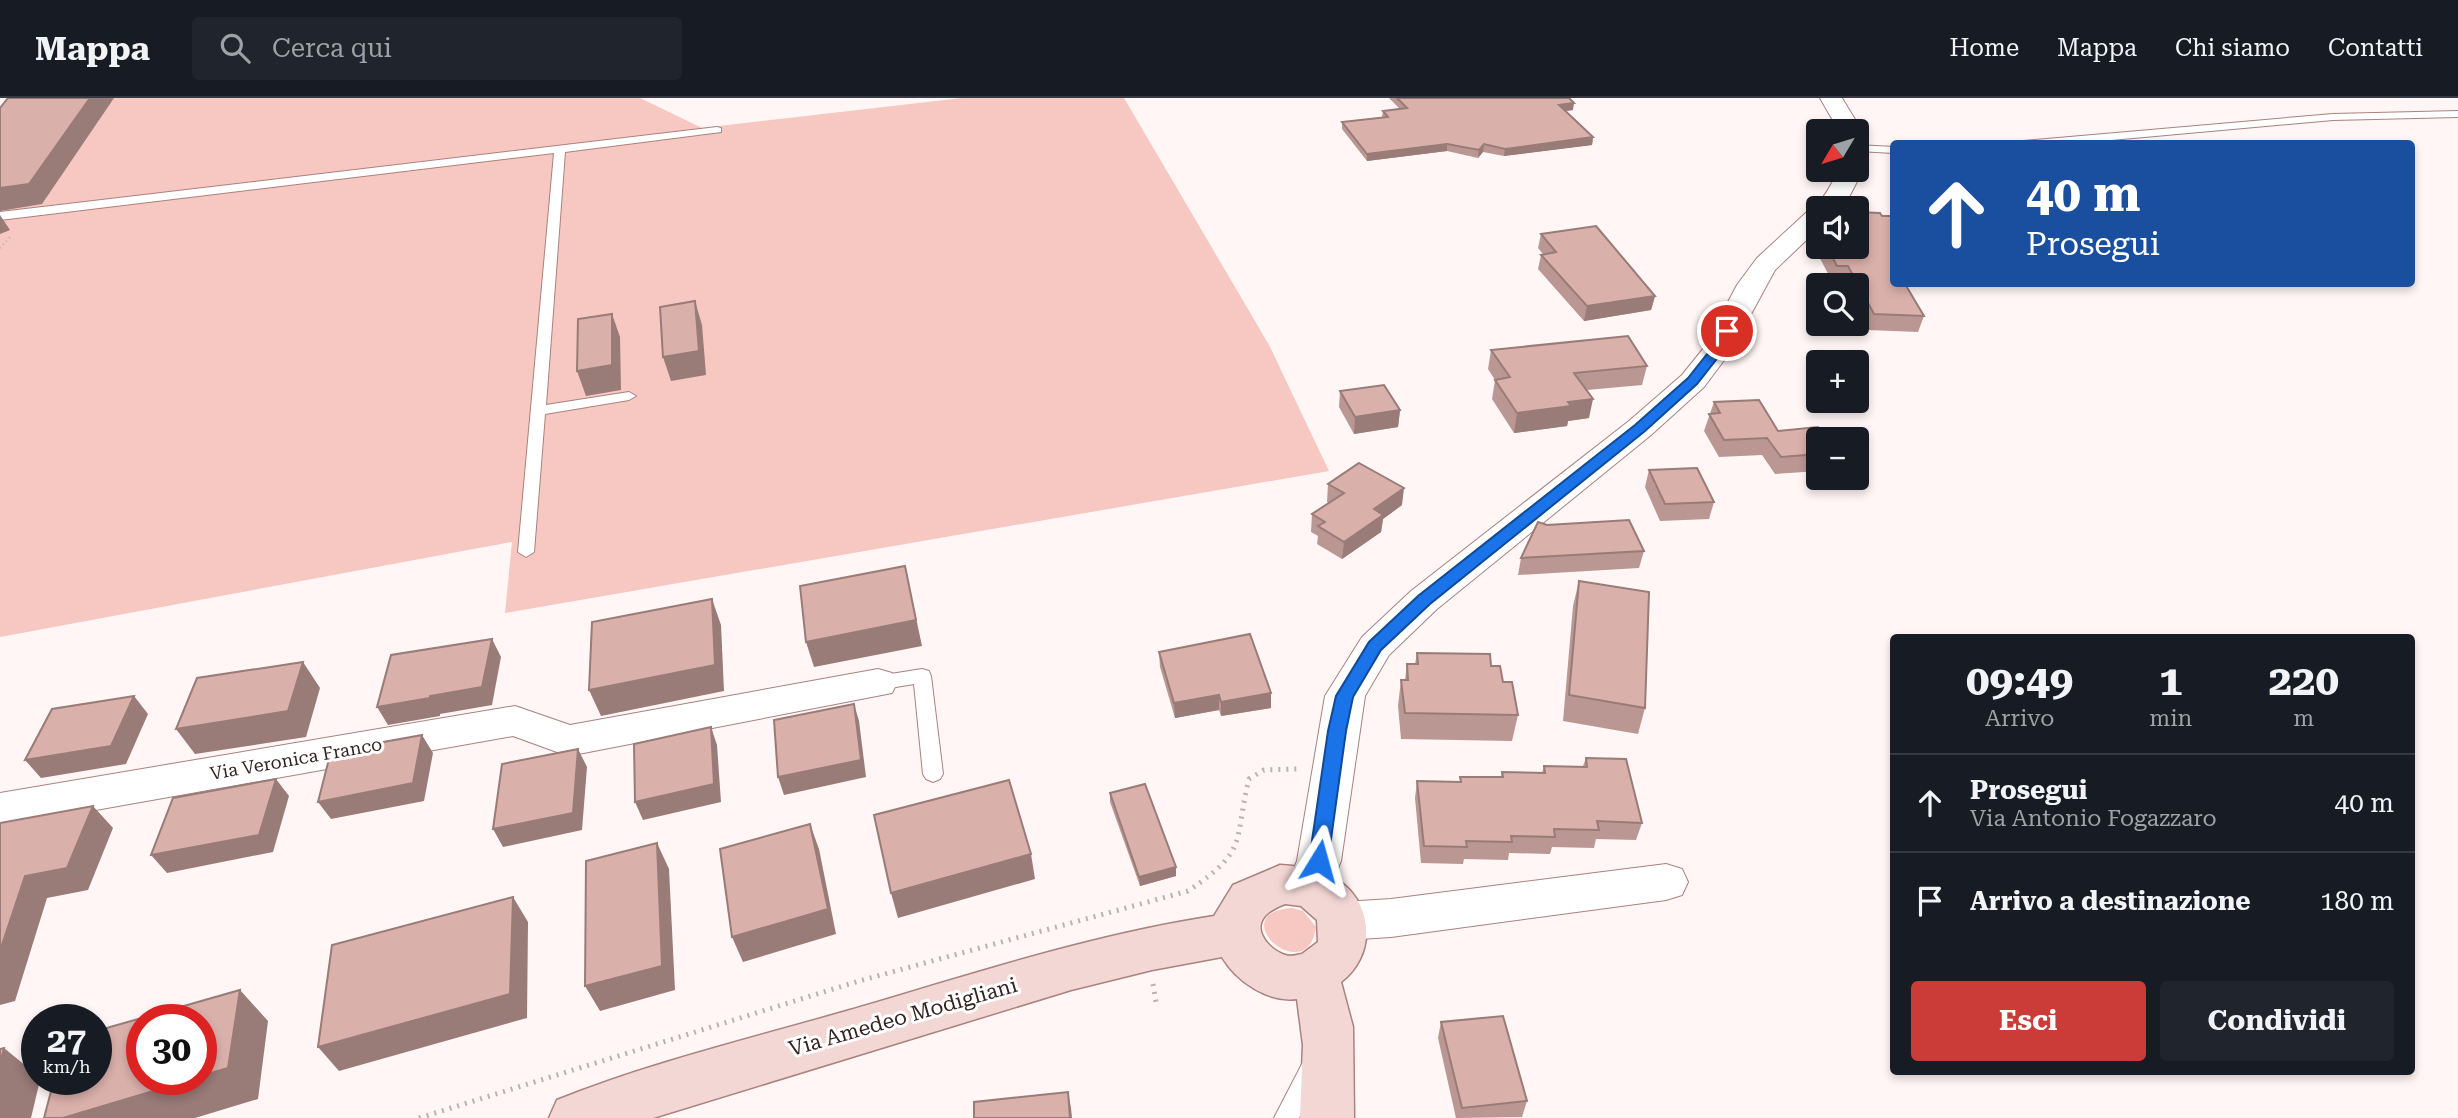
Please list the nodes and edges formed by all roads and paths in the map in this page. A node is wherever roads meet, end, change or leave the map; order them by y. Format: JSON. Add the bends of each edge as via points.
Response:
{"nodes":[{"id":1,"x":1832,"y":98,"type":"edge"},
{"id":2,"x":2458,"y":114,"type":"edge"},
{"id":3,"x":1845,"y":119,"type":"edge"},
{"id":4,"x":717,"y":130,"type":"dead end"},
{"id":5,"x":2069,"y":140,"type":"edge"},
{"id":6,"x":560,"y":149,"type":"junction"},
{"id":7,"x":1869,"y":149,"type":"edge"},
{"id":8,"x":1890,"y":150,"type":"edge"},
{"id":9,"x":0,"y":216,"type":"edge"},
{"id":10,"x":1806,"y":226,"type":"edge"},
{"id":11,"x":629,"y":396,"type":"dead end"},
{"id":12,"x":538,"y":411,"type":"junction"},
{"id":13,"x":526,"y":552,"type":"dead end"},
{"id":14,"x":877,"y":684,"type":"joint"},
{"id":15,"x":1306,"y":770,"type":"dead end"},
{"id":16,"x":933,"y":774,"type":"dead end"},
{"id":17,"x":0,"y":810,"type":"edge"},
{"id":18,"x":1667,"y":882,"type":"dead end"},
{"id":19,"x":1308,"y":888,"type":"junction"},
{"id":20,"x":1343,"y":921,"type":"junction"},
{"id":21,"x":1234,"y":934,"type":"junction"},
{"id":22,"x":1314,"y":975,"type":"junction"},
{"id":23,"x":1328,"y":1036,"type":"junction"},
{"id":24,"x":419,"y":1118,"type":"edge"},
{"id":25,"x":576,"y":1118,"type":"edge"},
{"id":26,"x":1286,"y":1118,"type":"edge"},
{"id":27,"x":1327,"y":1118,"type":"edge"}],
"edges":[{"from":1,"to":3,"type":"street"},
{"from":2,"to":5,"type":"lane","via":[[2333,117]]},
{"from":4,"to":6,"type":"lane"},
{"from":6,"to":9,"type":"lane"},
{"from":6,"to":12,"type":"lane"},
{"from":7,"to":8,"type":"lane"},
{"from":10,"to":19,"type":"street","via":[[1766,264],[1716,351],[1693,381],[1424,600],[1375,646],[1345,696],[1319,861]]},
{"from":11,"to":12,"type":"lane"},
{"from":12,"to":13,"type":"lane"},
{"from":14,"to":16,"type":"lane","via":[[922,676]]},
{"from":14,"to":17,"type":"street","name":"Via Veronica Franco","via":[[568,741],[515,721]]},
{"from":15,"to":24,"type":"path","via":[[1264,770],[1249,779],[1237,842],[1229,859],[1188,891],[859,981]]},
{"from":18,"to":20,"type":"street"},
{"from":19,"to":20,"type":"street","via":[[1327,897]]},
{"from":19,"to":21,"type":"street","via":[[1280,884],[1262,889],[1238,913]]},
{"from":20,"to":22,"type":"street","via":[[1341,948],[1334,961]]},
{"from":21,"to":22,"type":"street","via":[[1249,960],[1265,972],[1285,977]]},
{"from":21,"to":25,"type":"street","name":"Via Amedeo Modigliani","via":[[1058,971]]},
{"from":22,"to":23,"type":"street","via":[[1324,1000]]},
{"from":23,"to":26,"type":"lane"},
{"from":23,"to":27,"type":"street"}]}
